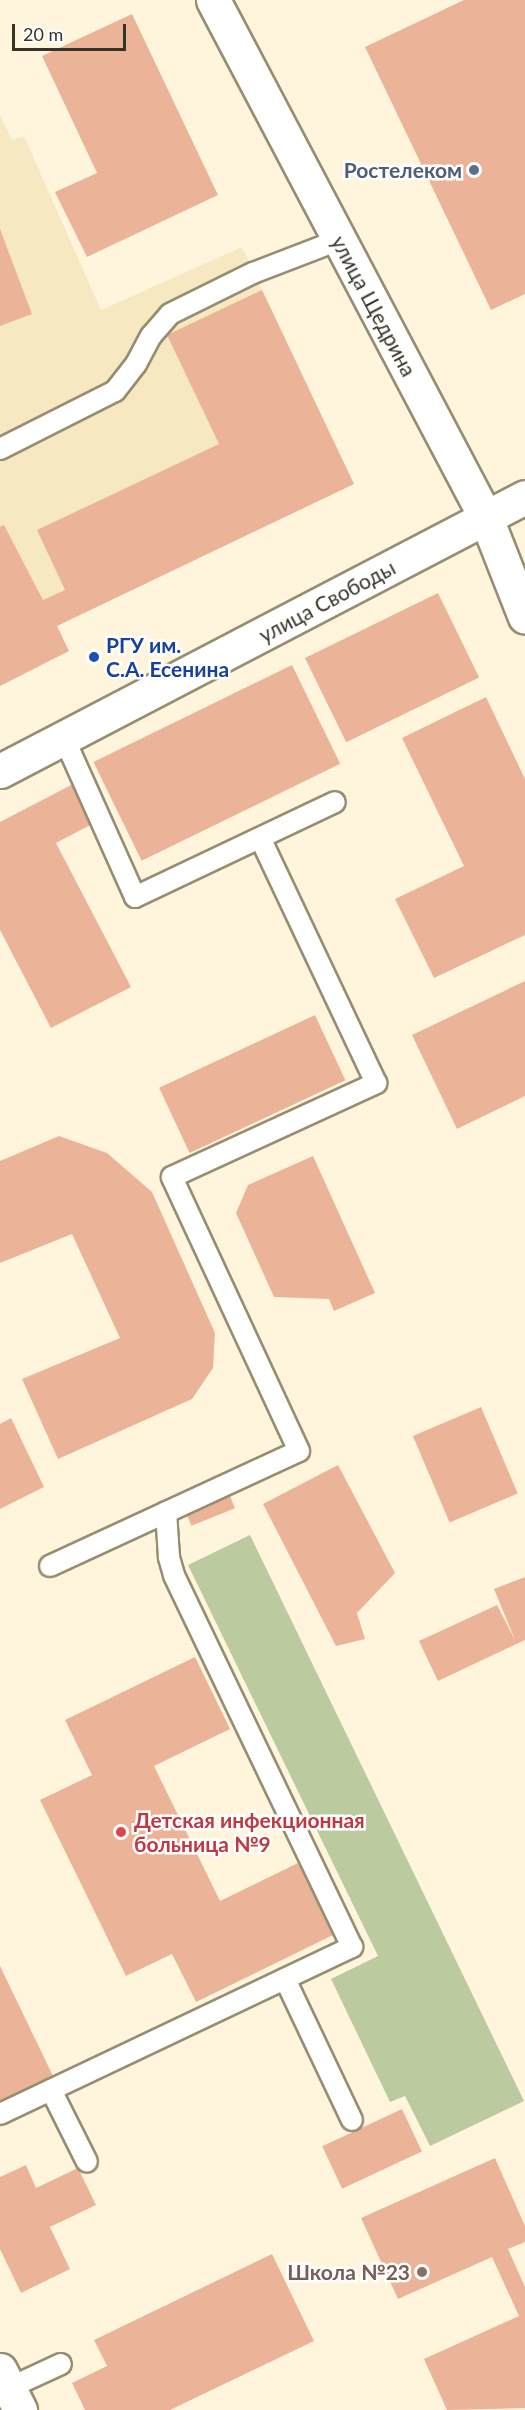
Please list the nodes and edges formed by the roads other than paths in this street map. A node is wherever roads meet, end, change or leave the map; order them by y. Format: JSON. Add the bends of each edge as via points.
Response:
{"nodes":[{"id":1,"x":213,"y":0,"type":"edge"},
{"id":2,"x":339,"y":240,"type":"junction"},
{"id":3,"x":0,"y":449,"type":"edge"},
{"id":4,"x":525,"y":497,"type":"edge"},
{"id":5,"x":486,"y":518,"type":"junction"},
{"id":6,"x":525,"y":617,"type":"edge"},
{"id":7,"x":64,"y":738,"type":"junction"},
{"id":8,"x":0,"y":771,"type":"edge"},
{"id":9,"x":335,"y":802,"type":"dead end"},
{"id":10,"x":260,"y":838,"type":"junction"},
{"id":11,"x":166,"y":1512,"type":"junction"},
{"id":12,"x":50,"y":1566,"type":"dead end"},
{"id":13,"x":285,"y":1979,"type":"junction"},
{"id":14,"x":51,"y":2090,"type":"junction"},
{"id":15,"x":0,"y":2114,"type":"edge"},
{"id":16,"x":352,"y":2120,"type":"dead end"},
{"id":17,"x":87,"y":2162,"type":"dead end"},
{"id":18,"x":61,"y":2364,"type":"dead end"},
{"id":19,"x":9,"y":2389,"type":"edge"}],
"edges":[{"from":1,"to":2,"type":"street","name":"улица Щедрина"},
{"from":2,"to":3,"type":"lane","via":[[253,273],[170,314],[115,391]]},
{"from":2,"to":5,"type":"street","name":"улица Щедрина"},
{"from":4,"to":5,"type":"street","name":"улица Свободы"},
{"from":5,"to":6,"type":"street","name":"улица Щедрина"},
{"from":5,"to":7,"type":"street","name":"улица Свободы"},
{"from":7,"to":8,"type":"street","name":"улица Свободы"},
{"from":7,"to":10,"type":"lane","via":[[135,897]]},
{"from":9,"to":10,"type":"lane"},
{"from":10,"to":11,"type":"lane","via":[[376,1083],[172,1177],[299,1450]]},
{"from":11,"to":12,"type":"lane"},
{"from":11,"to":13,"type":"lane","via":[[174,1575],[352,1947]]},
{"from":13,"to":14,"type":"lane"},
{"from":13,"to":16,"type":"lane"},
{"from":14,"to":15,"type":"lane"},
{"from":14,"to":17,"type":"lane"},
{"from":18,"to":19,"type":"lane"}]}
